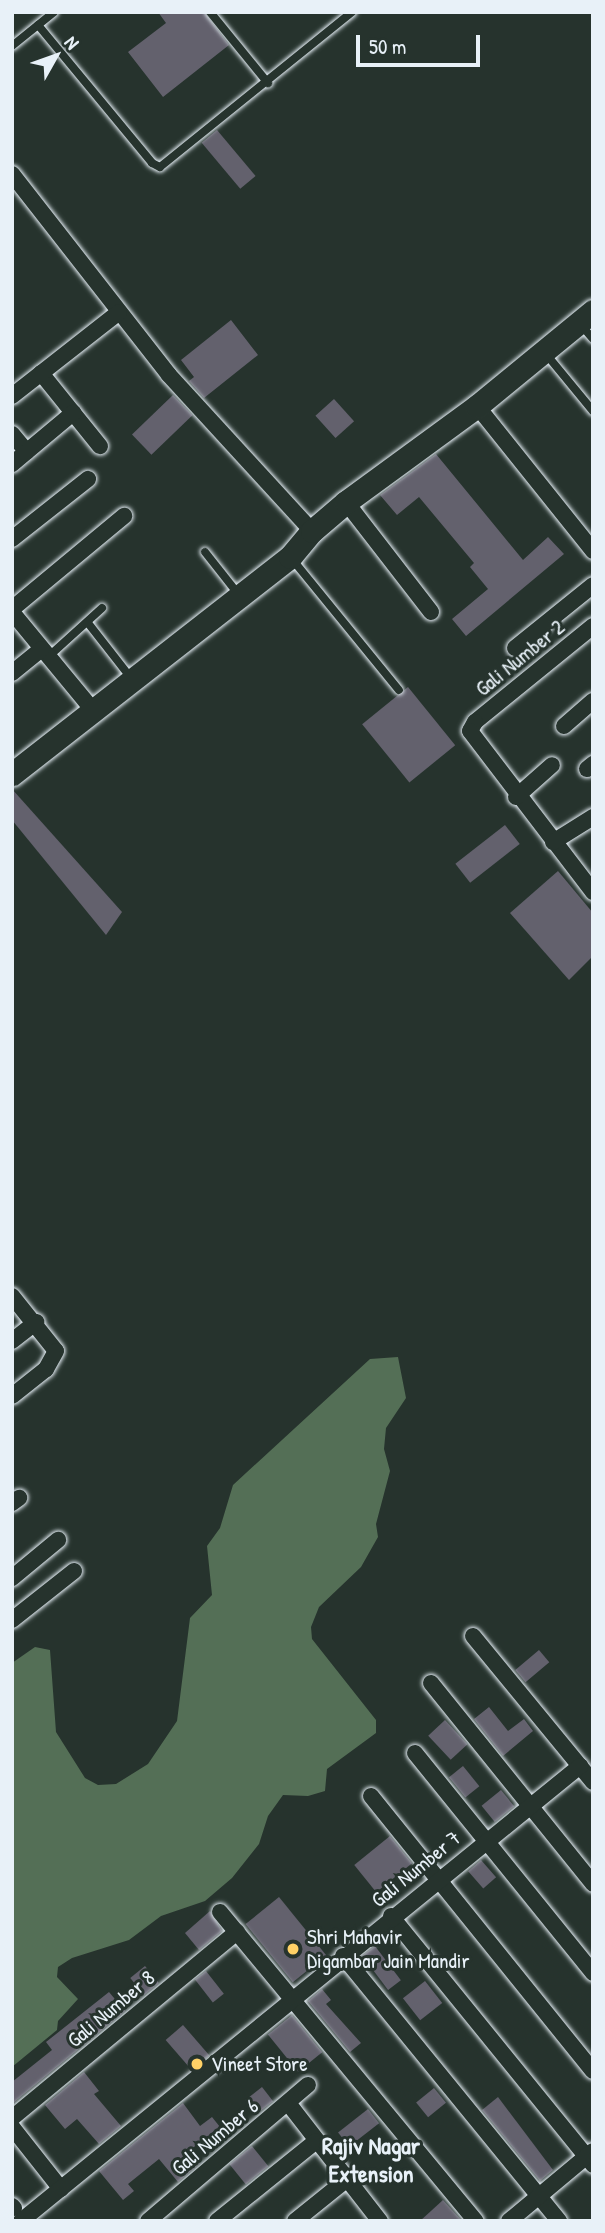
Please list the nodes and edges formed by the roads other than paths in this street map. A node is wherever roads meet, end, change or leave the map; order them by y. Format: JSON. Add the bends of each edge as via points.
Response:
{"nodes":[{"id":1,"x":54,"y":12,"type":"edge"},
{"id":2,"x":210,"y":12,"type":"edge"},
{"id":3,"x":352,"y":12,"type":"edge"},
{"id":4,"x":38,"y":25,"type":"junction"},
{"id":5,"x":12,"y":46,"type":"edge"},
{"id":6,"x":268,"y":83,"type":"junction"},
{"id":7,"x":12,"y":174,"type":"edge"},
{"id":8,"x":119,"y":312,"type":"junction"},
{"id":9,"x":588,"y":324,"type":"edge"},
{"id":10,"x":544,"y":352,"type":"junction"},
{"id":11,"x":41,"y":373,"type":"junction"},
{"id":12,"x":12,"y":396,"type":"edge"},
{"id":13,"x":477,"y":406,"type":"junction"},
{"id":14,"x":593,"y":411,"type":"edge"},
{"id":15,"x":73,"y":413,"type":"junction"},
{"id":16,"x":12,"y":434,"type":"edge"},
{"id":17,"x":100,"y":446,"type":"dead end"},
{"id":18,"x":27,"y":452,"type":"junction"},
{"id":19,"x":12,"y":464,"type":"edge"},
{"id":20,"x":88,"y":479,"type":"dead end"},
{"id":21,"x":346,"y":502,"type":"junction"},
{"id":22,"x":124,"y":516,"type":"dead end"},
{"id":23,"x":312,"y":531,"type":"junction"},
{"id":24,"x":12,"y":539,"type":"edge"},
{"id":25,"x":593,"y":551,"type":"edge"},
{"id":26,"x":205,"y":552,"type":"dead end"},
{"id":27,"x":290,"y":557,"type":"junction"},
{"id":28,"x":593,"y":585,"type":"edge"},
{"id":29,"x":239,"y":595,"type":"junction"},
{"id":30,"x":102,"y":608,"type":"dead end"},
{"id":31,"x":12,"y":611,"type":"edge"},
{"id":32,"x":431,"y":612,"type":"dead end"},
{"id":33,"x":88,"y":623,"type":"junction"},
{"id":34,"x":593,"y":626,"type":"edge"},
{"id":35,"x":515,"y":648,"type":"dead end"},
{"id":36,"x":45,"y":653,"type":"junction"},
{"id":37,"x":12,"y":673,"type":"edge"},
{"id":38,"x":131,"y":678,"type":"junction"},
{"id":39,"x":399,"y":690,"type":"dead end"},
{"id":40,"x":593,"y":701,"type":"edge"},
{"id":41,"x":91,"y":708,"type":"junction"},
{"id":42,"x":564,"y":726,"type":"dead end"},
{"id":43,"x":552,"y":765,"type":"dead end"},
{"id":44,"x":12,"y":774,"type":"edge"},
{"id":45,"x":516,"y":797,"type":"junction"},
{"id":46,"x":593,"y":817,"type":"edge"},
{"id":47,"x":553,"y":842,"type":"junction"},
{"id":48,"x":591,"y":885,"type":"edge"},
{"id":49,"x":12,"y":1296,"type":"edge"},
{"id":50,"x":36,"y":1322,"type":"junction"},
{"id":51,"x":12,"y":1340,"type":"edge"},
{"id":52,"x":12,"y":1396,"type":"edge"},
{"id":53,"x":58,"y":1540,"type":"dead end"},
{"id":54,"x":74,"y":1571,"type":"dead end"},
{"id":55,"x":12,"y":1578,"type":"edge"},
{"id":56,"x":12,"y":1620,"type":"edge"},
{"id":57,"x":473,"y":1636,"type":"dead end"},
{"id":58,"x":431,"y":1683,"type":"dead end"},
{"id":59,"x":415,"y":1753,"type":"dead end"},
{"id":60,"x":580,"y":1766,"type":"junction"},
{"id":61,"x":593,"y":1782,"type":"edge"},
{"id":62,"x":370,"y":1796,"type":"dead end"},
{"id":63,"x":529,"y":1805,"type":"junction"},
{"id":64,"x":485,"y":1841,"type":"junction"},
{"id":65,"x":438,"y":1878,"type":"junction"},
{"id":66,"x":593,"y":1884,"type":"edge"},
{"id":67,"x":220,"y":1912,"type":"dead end"},
{"id":68,"x":391,"y":1916,"type":"junction"},
{"id":69,"x":237,"y":1932,"type":"junction"},
{"id":70,"x":343,"y":1955,"type":"junction"},
{"id":71,"x":593,"y":1973,"type":"edge"},
{"id":72,"x":292,"y":1998,"type":"junction"},
{"id":73,"x":593,"y":2071,"type":"edge"},
{"id":74,"x":308,"y":2085,"type":"dead end"},
{"id":75,"x":288,"y":2103,"type":"junction"},
{"id":76,"x":12,"y":2118,"type":"edge"},
{"id":77,"x":12,"y":2127,"type":"edge"},
{"id":78,"x":316,"y":2141,"type":"junction"},
{"id":79,"x":591,"y":2158,"type":"edge"},
{"id":80,"x":347,"y":2179,"type":"junction"},
{"id":81,"x":61,"y":2189,"type":"junction"},
{"id":82,"x":539,"y":2196,"type":"junction"},
{"id":83,"x":16,"y":2211,"type":"edge"},
{"id":84,"x":148,"y":2221,"type":"edge"},
{"id":85,"x":217,"y":2221,"type":"edge"},
{"id":86,"x":295,"y":2221,"type":"edge"},
{"id":87,"x":380,"y":2221,"type":"edge"},
{"id":88,"x":476,"y":2221,"type":"edge"},
{"id":89,"x":509,"y":2221,"type":"edge"},
{"id":90,"x":559,"y":2221,"type":"edge"}],
"edges":[{"from":1,"to":4,"type":"lane"},
{"from":2,"to":6,"type":"lane"},
{"from":3,"to":6,"type":"lane"},
{"from":4,"to":5,"type":"lane"},
{"from":4,"to":6,"type":"lane","via":[[156,167]]},
{"from":7,"to":8,"type":"street"},
{"from":8,"to":11,"type":"street"},
{"from":8,"to":23,"type":"street","via":[[169,375]]},
{"from":9,"to":10,"type":"street"},
{"from":10,"to":13,"type":"street"},
{"from":10,"to":14,"type":"lane"},
{"from":11,"to":12,"type":"street"},
{"from":11,"to":15,"type":"street"},
{"from":13,"to":21,"type":"street"},
{"from":13,"to":25,"type":"street"},
{"from":15,"to":17,"type":"street"},
{"from":15,"to":18,"type":"street"},
{"from":16,"to":18,"type":"street"},
{"from":18,"to":19,"type":"street"},
{"from":20,"to":24,"type":"street"},
{"from":21,"to":23,"type":"street"},
{"from":21,"to":32,"type":"street"},
{"from":22,"to":31,"type":"street"},
{"from":23,"to":27,"type":"street"},
{"from":26,"to":29,"type":"lane"},
{"from":27,"to":29,"type":"street"},
{"from":27,"to":39,"type":"lane"},
{"from":28,"to":35,"type":"street"},
{"from":29,"to":38,"type":"street"},
{"from":30,"to":33,"type":"lane"},
{"from":31,"to":36,"type":"street"},
{"from":33,"to":36,"type":"lane"},
{"from":33,"to":38,"type":"lane"},
{"from":34,"to":45,"type":"street","name":"Gali Number 2","via":[[475,722],[470,731]]},
{"from":36,"to":37,"type":"street"},
{"from":36,"to":41,"type":"street"},
{"from":38,"to":41,"type":"street"},
{"from":40,"to":42,"type":"street"},
{"from":41,"to":44,"type":"street"},
{"from":43,"to":45,"type":"street"},
{"from":45,"to":47,"type":"street"},
{"from":46,"to":47,"type":"street"},
{"from":47,"to":48,"type":"street"},
{"from":49,"to":50,"type":"street"},
{"from":50,"to":51,"type":"street"},
{"from":50,"to":52,"type":"street","via":[[53,1342],[54,1359]]},
{"from":53,"to":55,"type":"street"},
{"from":54,"to":56,"type":"street"},
{"from":57,"to":60,"type":"street"},
{"from":58,"to":63,"type":"street"},
{"from":59,"to":64,"type":"street"},
{"from":60,"to":61,"type":"street"},
{"from":60,"to":63,"type":"street","name":"Gali Number 7"},
{"from":62,"to":65,"type":"street"},
{"from":63,"to":64,"type":"street","name":"Gali Number 7"},
{"from":63,"to":66,"type":"street"},
{"from":64,"to":65,"type":"street","name":"Gali Number 7"},
{"from":64,"to":71,"type":"street"},
{"from":65,"to":68,"type":"street","name":"Gali Number 7"},
{"from":65,"to":73,"type":"street"},
{"from":67,"to":69,"type":"street"},
{"from":68,"to":70,"type":"street","name":"Gali Number 7"},
{"from":68,"to":79,"type":"street"},
{"from":69,"to":72,"type":"street"},
{"from":69,"to":76,"type":"street","name":"Gali Number 8"},
{"from":70,"to":72,"type":"street","name":"Gali Number 7"},
{"from":70,"to":82,"type":"street"},
{"from":72,"to":81,"type":"street","name":"Gali Number 7"},
{"from":72,"to":88,"type":"street"},
{"from":74,"to":75,"type":"street","name":"Gali Number 6"},
{"from":75,"to":78,"type":"street"},
{"from":75,"to":84,"type":"street","name":"Gali Number 6"},
{"from":77,"to":81,"type":"street"},
{"from":78,"to":80,"type":"street"},
{"from":78,"to":85,"type":"street"},
{"from":79,"to":82,"type":"street"},
{"from":80,"to":86,"type":"street"},
{"from":80,"to":87,"type":"street"},
{"from":81,"to":83,"type":"street","name":"Gali Number 7"},
{"from":82,"to":89,"type":"street"},
{"from":82,"to":90,"type":"street"}]}
